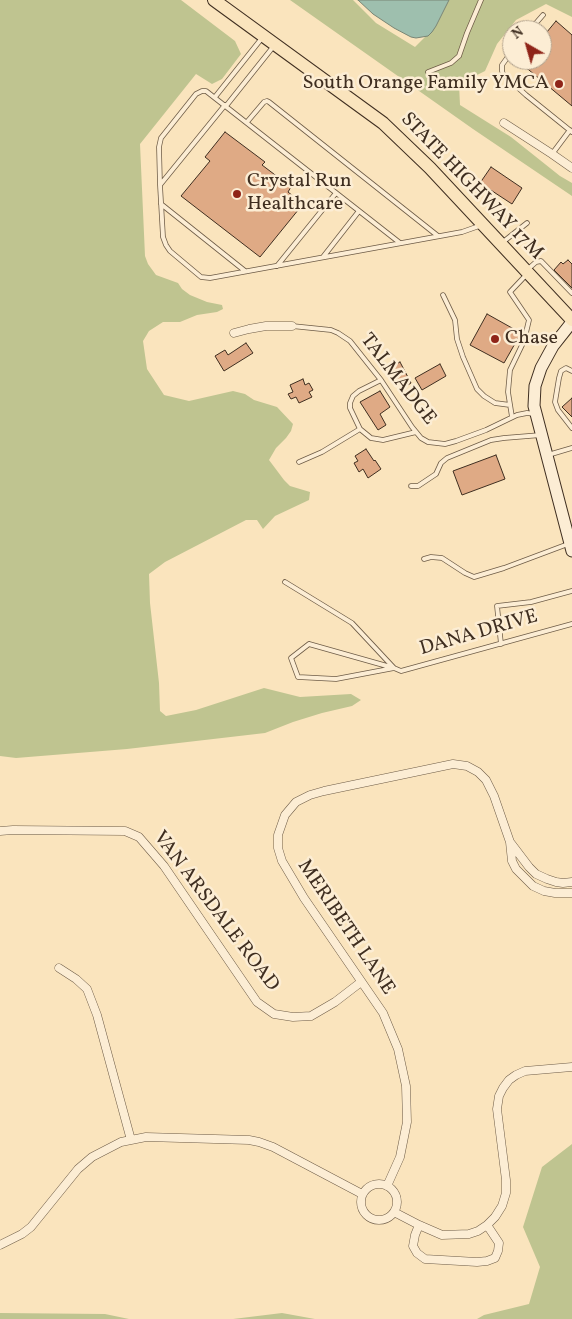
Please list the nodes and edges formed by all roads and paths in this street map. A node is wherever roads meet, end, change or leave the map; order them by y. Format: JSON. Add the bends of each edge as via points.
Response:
{"nodes":[{"id":1,"x":214,"y":0,"type":"edge"},
{"id":2,"x":481,"y":0,"type":"edge"},
{"id":3,"x":543,"y":15,"type":"dead end"},
{"id":4,"x":539,"y":20,"type":"edge"},
{"id":5,"x":264,"y":36,"type":"junction"},
{"id":6,"x":276,"y":45,"type":"junction"},
{"id":7,"x":502,"y":70,"type":"edge"},
{"id":8,"x":428,"y":72,"type":"dead end"},
{"id":9,"x":215,"y":97,"type":"junction"},
{"id":10,"x":226,"y":106,"type":"junction"},
{"id":11,"x":247,"y":122,"type":"junction"},
{"id":12,"x":504,"y":123,"type":"dead end"},
{"id":13,"x":571,"y":131,"type":"edge"},
{"id":14,"x":552,"y":154,"type":"junction"},
{"id":15,"x":572,"y":168,"type":"edge"},
{"id":16,"x":160,"y":185,"type":"junction"},
{"id":17,"x":336,"y":192,"type":"junction"},
{"id":18,"x":161,"y":204,"type":"junction"},
{"id":19,"x":359,"y":211,"type":"junction"},
{"id":20,"x":527,"y":223,"type":"dead end"},
{"id":21,"x":483,"y":224,"type":"junction"},
{"id":22,"x":438,"y":236,"type":"junction"},
{"id":23,"x":400,"y":243,"type":"junction"},
{"id":24,"x":501,"y":244,"type":"junction"},
{"id":25,"x":323,"y":258,"type":"junction"},
{"id":26,"x":277,"y":266,"type":"junction"},
{"id":27,"x":245,"y":271,"type":"junction"},
{"id":28,"x":527,"y":272,"type":"junction"},
{"id":29,"x":572,"y":293,"type":"edge"},
{"id":30,"x":443,"y":295,"type":"dead end"},
{"id":31,"x":571,"y":319,"type":"edge"},
{"id":32,"x":292,"y":326,"type":"joint"},
{"id":33,"x":234,"y":333,"type":"dead end"},
{"id":34,"x":572,"y":372,"type":"edge"},
{"id":35,"x":381,"y":380,"type":"junction"},
{"id":36,"x":510,"y":405,"type":"junction"},
{"id":37,"x":535,"y":414,"type":"junction"},
{"id":38,"x":512,"y":417,"type":"junction"},
{"id":39,"x":572,"y":428,"type":"edge"},
{"id":40,"x":360,"y":429,"type":"junction"},
{"id":41,"x":416,"y":432,"type":"junction"},
{"id":42,"x":541,"y":435,"type":"junction"},
{"id":43,"x":572,"y":448,"type":"edge"},
{"id":44,"x":546,"y":456,"type":"junction"},
{"id":45,"x":299,"y":462,"type":"dead end"},
{"id":46,"x":411,"y":486,"type":"dead end"},
{"id":47,"x":571,"y":545,"type":"edge"},
{"id":48,"x":424,"y":559,"type":"dead end"},
{"id":49,"x":285,"y":582,"type":"dead end"},
{"id":50,"x":572,"y":591,"type":"edge"},
{"id":51,"x":572,"y":624,"type":"edge"},
{"id":52,"x":501,"y":644,"type":"junction"},
{"id":53,"x":394,"y":668,"type":"junction"},
{"id":54,"x":0,"y":831,"type":"edge"},
{"id":55,"x":510,"y":842,"type":"junction"},
{"id":56,"x":572,"y":882,"type":"edge"},
{"id":57,"x":572,"y":893,"type":"edge"},
{"id":58,"x":59,"y":968,"type":"dead end"},
{"id":59,"x":361,"y":982,"type":"junction"},
{"id":60,"x":572,"y":1067,"type":"edge"},
{"id":61,"x":130,"y":1140,"type":"junction"},
{"id":62,"x":387,"y":1186,"type":"junction"},
{"id":63,"x":362,"y":1194,"type":"junction"},
{"id":64,"x":394,"y":1212,"type":"junction"},
{"id":65,"x":419,"y":1225,"type":"junction"},
{"id":66,"x":487,"y":1225,"type":"junction"},
{"id":67,"x":0,"y":1245,"type":"edge"}],
"edges":[{"from":1,"to":5,"type":"main road","name":"STATE HIGHWAY 17M"},
{"from":2,"to":8,"type":"lane","via":[[459,56],[451,64]]},
{"from":3,"to":4,"type":"lane"},
{"from":5,"to":6,"type":"main road","name":"STATE HIGHWAY 17M"},
{"from":5,"to":9,"type":"lane"},
{"from":6,"to":10,"type":"lane"},
{"from":6,"to":21,"type":"main road","name":"STATE HIGHWAY 17M","via":[[383,123]]},
{"from":7,"to":13,"type":"lane","via":[[526,95]]},
{"from":9,"to":10,"type":"lane"},
{"from":9,"to":16,"type":"lane","via":[[206,91],[199,92],[161,138]]},
{"from":10,"to":11,"type":"lane"},
{"from":10,"to":16,"type":"lane"},
{"from":11,"to":17,"type":"lane"},
{"from":11,"to":22,"type":"lane","via":[[264,102],[270,102]]},
{"from":12,"to":14,"type":"street"},
{"from":13,"to":14,"type":"lane"},
{"from":14,"to":15,"type":"street"},
{"from":16,"to":18,"type":"lane"},
{"from":17,"to":19,"type":"lane"},
{"from":17,"to":26,"type":"lane"},
{"from":18,"to":27,"type":"lane"},
{"from":18,"to":27,"type":"lane","via":[[166,245],[197,274],[206,278]]},
{"from":19,"to":23,"type":"lane"},
{"from":19,"to":25,"type":"lane"},
{"from":20,"to":24,"type":"lane"},
{"from":21,"to":22,"type":"lane"},
{"from":21,"to":24,"type":"main road","name":"STATE HIGHWAY 17M"},
{"from":22,"to":23,"type":"lane"},
{"from":23,"to":25,"type":"lane"},
{"from":24,"to":28,"type":"main road","name":"STATE HIGHWAY 17M"},
{"from":25,"to":26,"type":"lane"},
{"from":26,"to":27,"type":"lane"},
{"from":28,"to":29,"type":"lane","via":[[541,261]]},
{"from":28,"to":31,"type":"main road","name":"STATE HIGHWAY 17M"},
{"from":28,"to":36,"type":"lane","via":[[510,292],[529,320],[510,370]]},
{"from":30,"to":36,"type":"lane","via":[[455,320],[462,356],[477,389],[495,403]]},
{"from":31,"to":37,"type":"street","via":[[541,368],[535,386]]},
{"from":32,"to":33,"type":"street","via":[[266,326]]},
{"from":32,"to":35,"type":"lane","name":"TALMADGE","via":[[338,333],[350,341]]},
{"from":34,"to":39,"type":"lane","via":[[566,368],[562,371],[555,402]]},
{"from":35,"to":40,"type":"lane","via":[[359,391],[350,402]]},
{"from":35,"to":41,"type":"lane","name":"TALMADGE"},
{"from":36,"to":38,"type":"lane"},
{"from":37,"to":38,"type":"lane","name":"TALMADGE"},
{"from":37,"to":42,"type":"street"},
{"from":38,"to":41,"type":"lane","name":"TALMADGE","via":[[445,444],[428,442]]},
{"from":40,"to":41,"type":"lane","via":[[371,438],[383,440]]},
{"from":40,"to":45,"type":"lane"},
{"from":42,"to":44,"type":"street"},
{"from":42,"to":46,"type":"lane","via":[[491,440],[446,458],[436,474],[418,486]]},
{"from":43,"to":44,"type":"lane"},
{"from":44,"to":47,"type":"street"},
{"from":47,"to":48,"type":"lane","via":[[474,577],[442,558]]},
{"from":49,"to":53,"type":"lane","via":[[352,622]]},
{"from":50,"to":52,"type":"lane","via":[[531,602],[497,606]]},
{"from":51,"to":52,"type":"lane","name":"DANA DRIVE"},
{"from":52,"to":53,"type":"lane","name":"DANA DRIVE","via":[[401,672]]},
{"from":53,"to":53,"type":"lane","via":[[336,678],[298,677],[291,658],[309,644]]},
{"from":54,"to":59,"type":"street","name":"VAN ARSDALE ROAD","via":[[125,831],[139,837],[164,866],[257,1002],[274,1014],[311,1016]]},
{"from":55,"to":56,"type":"street","name":"MERIBETH LANE","via":[[536,874],[556,882]]},
{"from":55,"to":57,"type":"street","name":"MERIBETH LANE","via":[[512,861],[533,886],[555,893]]},
{"from":55,"to":59,"type":"street","name":"MERIBETH LANE","via":[[486,780],[467,766],[453,764],[342,787],[296,802],[285,815],[278,835],[282,861]]},
{"from":58,"to":61,"type":"street","via":[[87,989],[97,1014]]},
{"from":59,"to":62,"type":"street","name":"MERIBETH LANE","via":[[383,1013],[398,1049],[406,1086],[404,1140]]},
{"from":60,"to":66,"type":"street","via":[[525,1071],[509,1080],[503,1088],[497,1109],[506,1193],[502,1206]]},
{"from":61,"to":63,"type":"street","via":[[146,1137],[259,1142]]},
{"from":61,"to":67,"type":"street","via":[[92,1157],[78,1169],[31,1227]]},
{"from":62,"to":63,"type":"street","via":[[376,1184]]},
{"from":62,"to":64,"type":"street","via":[[397,1200]]},
{"from":63,"to":64,"type":"street","via":[[361,1206],[373,1219],[385,1219]]},
{"from":64,"to":65,"type":"street"},
{"from":65,"to":66,"type":"street","via":[[450,1235],[469,1234]]},
{"from":65,"to":66,"type":"street","via":[[413,1246],[425,1259],[477,1262],[495,1258],[498,1251],[499,1243]]}]}
